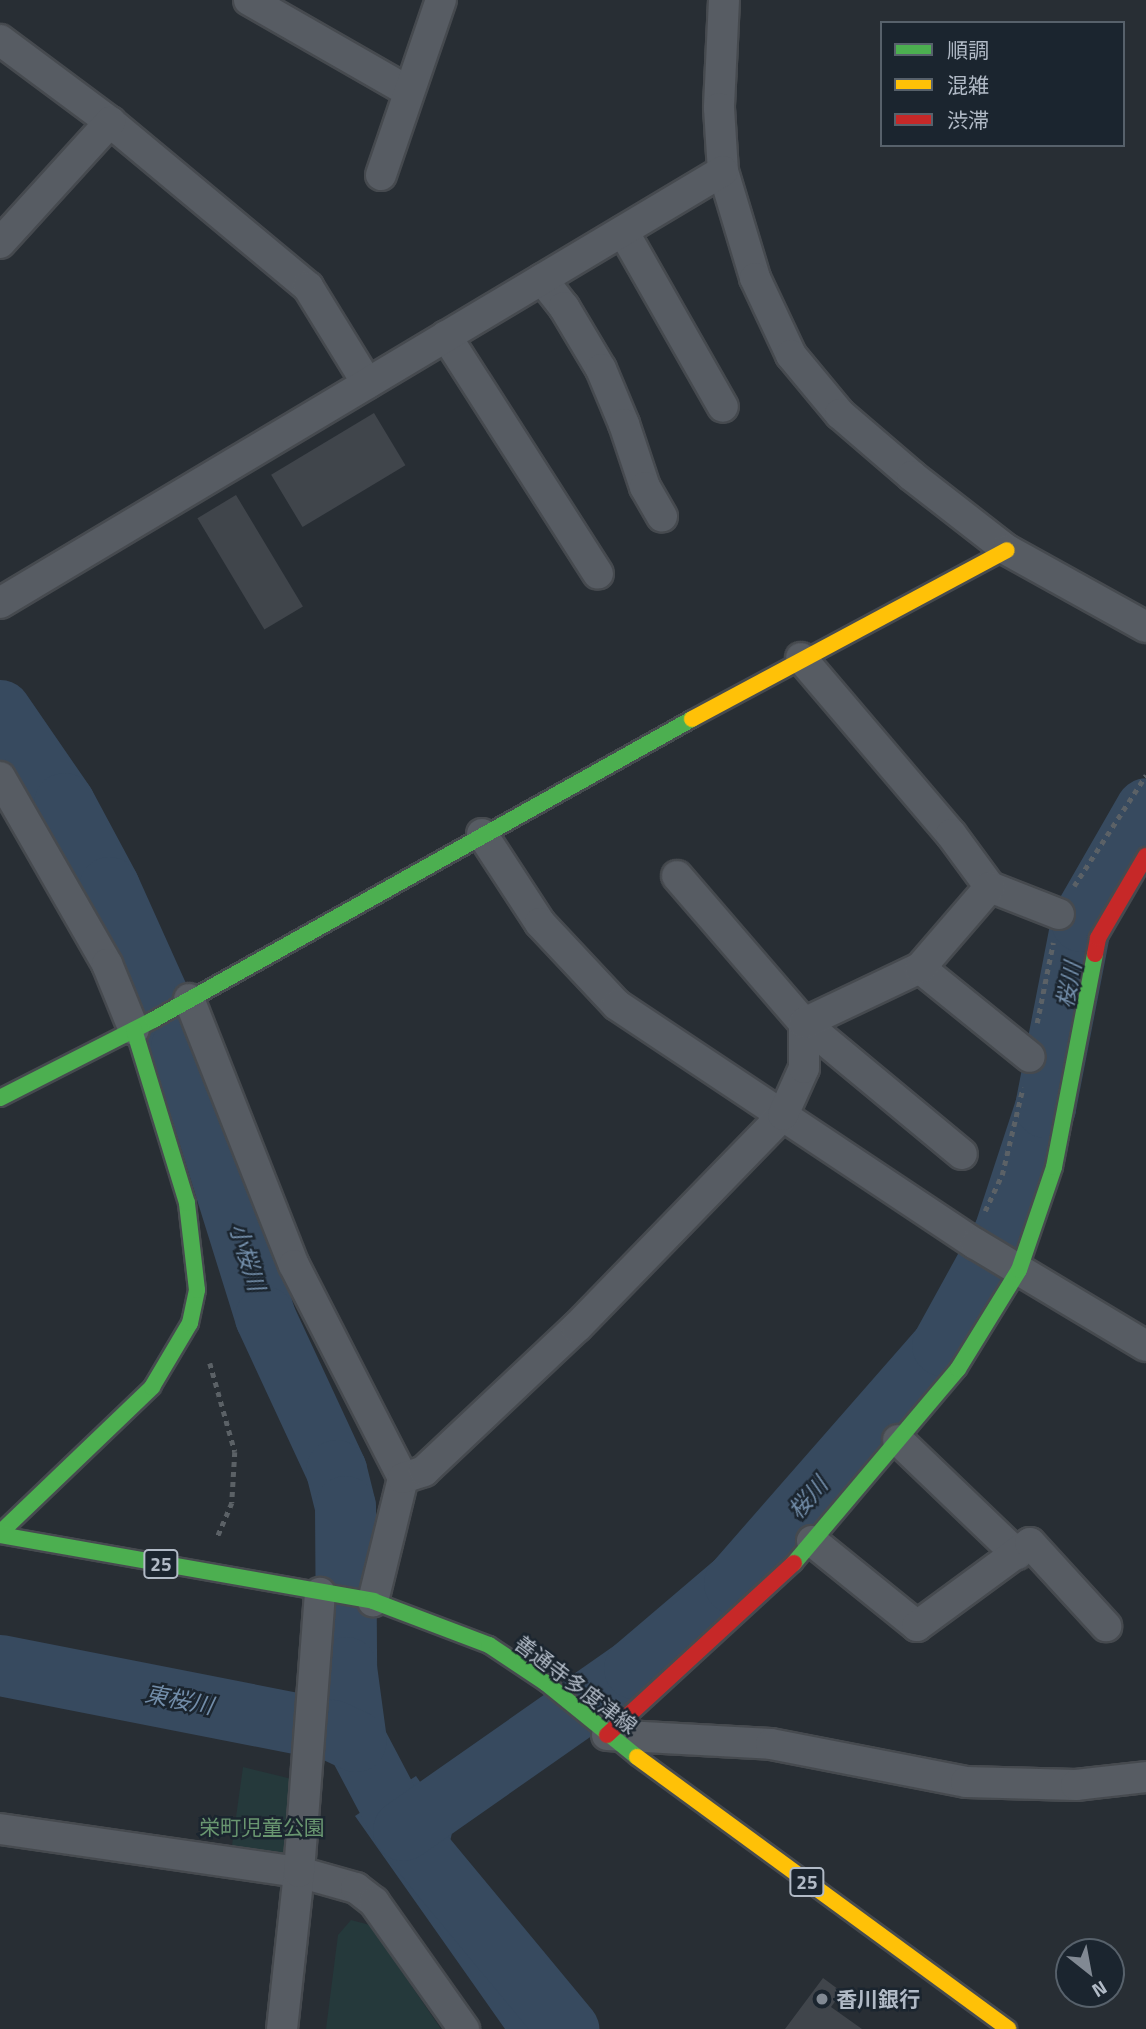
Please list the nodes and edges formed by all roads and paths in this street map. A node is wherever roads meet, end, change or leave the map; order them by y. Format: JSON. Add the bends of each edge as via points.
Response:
{"nodes":[{"id":1,"x":249,"y":0,"type":"edge"},
{"id":2,"x":441,"y":0,"type":"edge"},
{"id":3,"x":724,"y":0,"type":"edge"},
{"id":4,"x":0,"y":40,"type":"edge"},
{"id":5,"x":408,"y":91,"type":"junction"},
{"id":6,"x":110,"y":122,"type":"junction"},
{"id":7,"x":723,"y":171,"type":"junction"},
{"id":8,"x":381,"y":175,"type":"dead end"},
{"id":9,"x":623,"y":231,"type":"junction"},
{"id":10,"x":0,"y":243,"type":"edge"},
{"id":11,"x":542,"y":279,"type":"junction"},
{"id":12,"x":446,"y":337,"type":"junction"},
{"id":13,"x":367,"y":383,"type":"junction"},
{"id":14,"x":723,"y":407,"type":"dead end"},
{"id":15,"x":662,"y":517,"type":"dead end"},
{"id":16,"x":1007,"y":550,"type":"junction"},
{"id":17,"x":598,"y":574,"type":"dead end"},
{"id":18,"x":0,"y":603,"type":"edge"},
{"id":19,"x":1146,"y":627,"type":"edge"},
{"id":20,"x":801,"y":658,"type":"junction"},
{"id":21,"x":0,"y":777,"type":"edge"},
{"id":22,"x":482,"y":834,"type":"junction"},
{"id":23,"x":1146,"y":856,"type":"edge"},
{"id":24,"x":677,"y":876,"type":"dead end"},
{"id":25,"x":990,"y":887,"type":"junction"},
{"id":26,"x":1137,"y":891,"type":"edge"},
{"id":27,"x":1059,"y":915,"type":"dead end"},
{"id":28,"x":920,"y":968,"type":"junction"},
{"id":29,"x":187,"y":1000,"type":"junction"},
{"id":30,"x":804,"y":1023,"type":"junction"},
{"id":31,"x":143,"y":1025,"type":"junction"},
{"id":32,"x":1030,"y":1057,"type":"dead end"},
{"id":33,"x":0,"y":1098,"type":"edge"},
{"id":34,"x":783,"y":1115,"type":"junction"},
{"id":35,"x":962,"y":1154,"type":"dead end"},
{"id":36,"x":1018,"y":1269,"type":"junction"},
{"id":37,"x":1146,"y":1346,"type":"edge"},
{"id":38,"x":209,"y":1359,"type":"dead end"},
{"id":39,"x":898,"y":1440,"type":"junction"},
{"id":40,"x":403,"y":1478,"type":"junction"},
{"id":41,"x":0,"y":1534,"type":"edge"},
{"id":42,"x":812,"y":1541,"type":"junction"},
{"id":43,"x":212,"y":1543,"type":"dead end"},
{"id":44,"x":1017,"y":1554,"type":"junction"},
{"id":45,"x":321,"y":1593,"type":"junction"},
{"id":46,"x":372,"y":1600,"type":"junction"},
{"id":47,"x":1106,"y":1626,"type":"dead end"},
{"id":48,"x":607,"y":1735,"type":"junction"},
{"id":49,"x":1146,"y":1777,"type":"edge"},
{"id":50,"x":0,"y":1829,"type":"edge"},
{"id":51,"x":299,"y":1872,"type":"junction"},
{"id":52,"x":282,"y":2029,"type":"edge"},
{"id":53,"x":464,"y":2029,"type":"edge"},
{"id":54,"x":1008,"y":2029,"type":"edge"}],
"edges":[{"from":1,"to":5,"type":"street"},
{"from":2,"to":5,"type":"street"},
{"from":3,"to":7,"type":"street","via":[[719,108]]},
{"from":4,"to":6,"type":"street"},
{"from":5,"to":8,"type":"street"},
{"from":6,"to":10,"type":"street"},
{"from":6,"to":13,"type":"street","via":[[308,287]]},
{"from":7,"to":9,"type":"street"},
{"from":7,"to":16,"type":"street","via":[[755,278],[791,355],[840,414]]},
{"from":9,"to":11,"type":"street"},
{"from":9,"to":14,"type":"street"},
{"from":11,"to":12,"type":"street"},
{"from":11,"to":15,"type":"street","via":[[601,369],[645,487]]},
{"from":12,"to":13,"type":"street"},
{"from":12,"to":17,"type":"street"},
{"from":13,"to":18,"type":"street"},
{"from":16,"to":19,"type":"street"},
{"from":16,"to":20,"type":"street"},
{"from":20,"to":22,"type":"street"},
{"from":20,"to":25,"type":"street","via":[[951,834]]},
{"from":21,"to":31,"type":"street"},
{"from":22,"to":29,"type":"street"},
{"from":22,"to":34,"type":"street","via":[[540,923],[617,1005]]},
{"from":23,"to":26,"type":"street"},
{"from":24,"to":30,"type":"street"},
{"from":25,"to":27,"type":"street"},
{"from":25,"to":28,"type":"street"},
{"from":26,"to":36,"type":"street","via":[[1098,938],[1054,1167]]},
{"from":28,"to":30,"type":"street"},
{"from":28,"to":32,"type":"street"},
{"from":29,"to":31,"type":"street"},
{"from":29,"to":40,"type":"street","via":[[294,1265]]},
{"from":30,"to":34,"type":"street","via":[[804,1068]]},
{"from":30,"to":35,"type":"street"},
{"from":31,"to":33,"type":"street"},
{"from":31,"to":41,"type":"street","via":[[187,1203],[197,1290],[190,1323],[152,1387]]},
{"from":34,"to":36,"type":"street"},
{"from":34,"to":40,"type":"street","via":[[568,1336],[424,1471]]},
{"from":36,"to":37,"type":"street"},
{"from":36,"to":39,"type":"street","via":[[958,1369]]},
{"from":38,"to":43,"type":"path","via":[[236,1452],[232,1503]]},
{"from":39,"to":42,"type":"street"},
{"from":39,"to":44,"type":"street"},
{"from":40,"to":46,"type":"street"},
{"from":41,"to":45,"type":"street","name":"善通寺多度津線","number":"25"},
{"from":42,"to":44,"type":"street","via":[[917,1626]]},
{"from":42,"to":48,"type":"street","via":[[790,1568]]},
{"from":44,"to":47,"type":"street","via":[[1030,1543]]},
{"from":45,"to":46,"type":"street","name":"善通寺多度津線","number":"25"},
{"from":45,"to":51,"type":"street"},
{"from":46,"to":48,"type":"street","name":"善通寺多度津線","number":"25","via":[[489,1645],[546,1683]]},
{"from":48,"to":49,"type":"street","via":[[771,1744],[966,1782],[1076,1784]]},
{"from":48,"to":54,"type":"street","name":"善通寺多度津線","number":"25"},
{"from":50,"to":51,"type":"street"},
{"from":51,"to":52,"type":"street"},
{"from":51,"to":53,"type":"street","via":[[356,1888],[374,1902]]}]}
